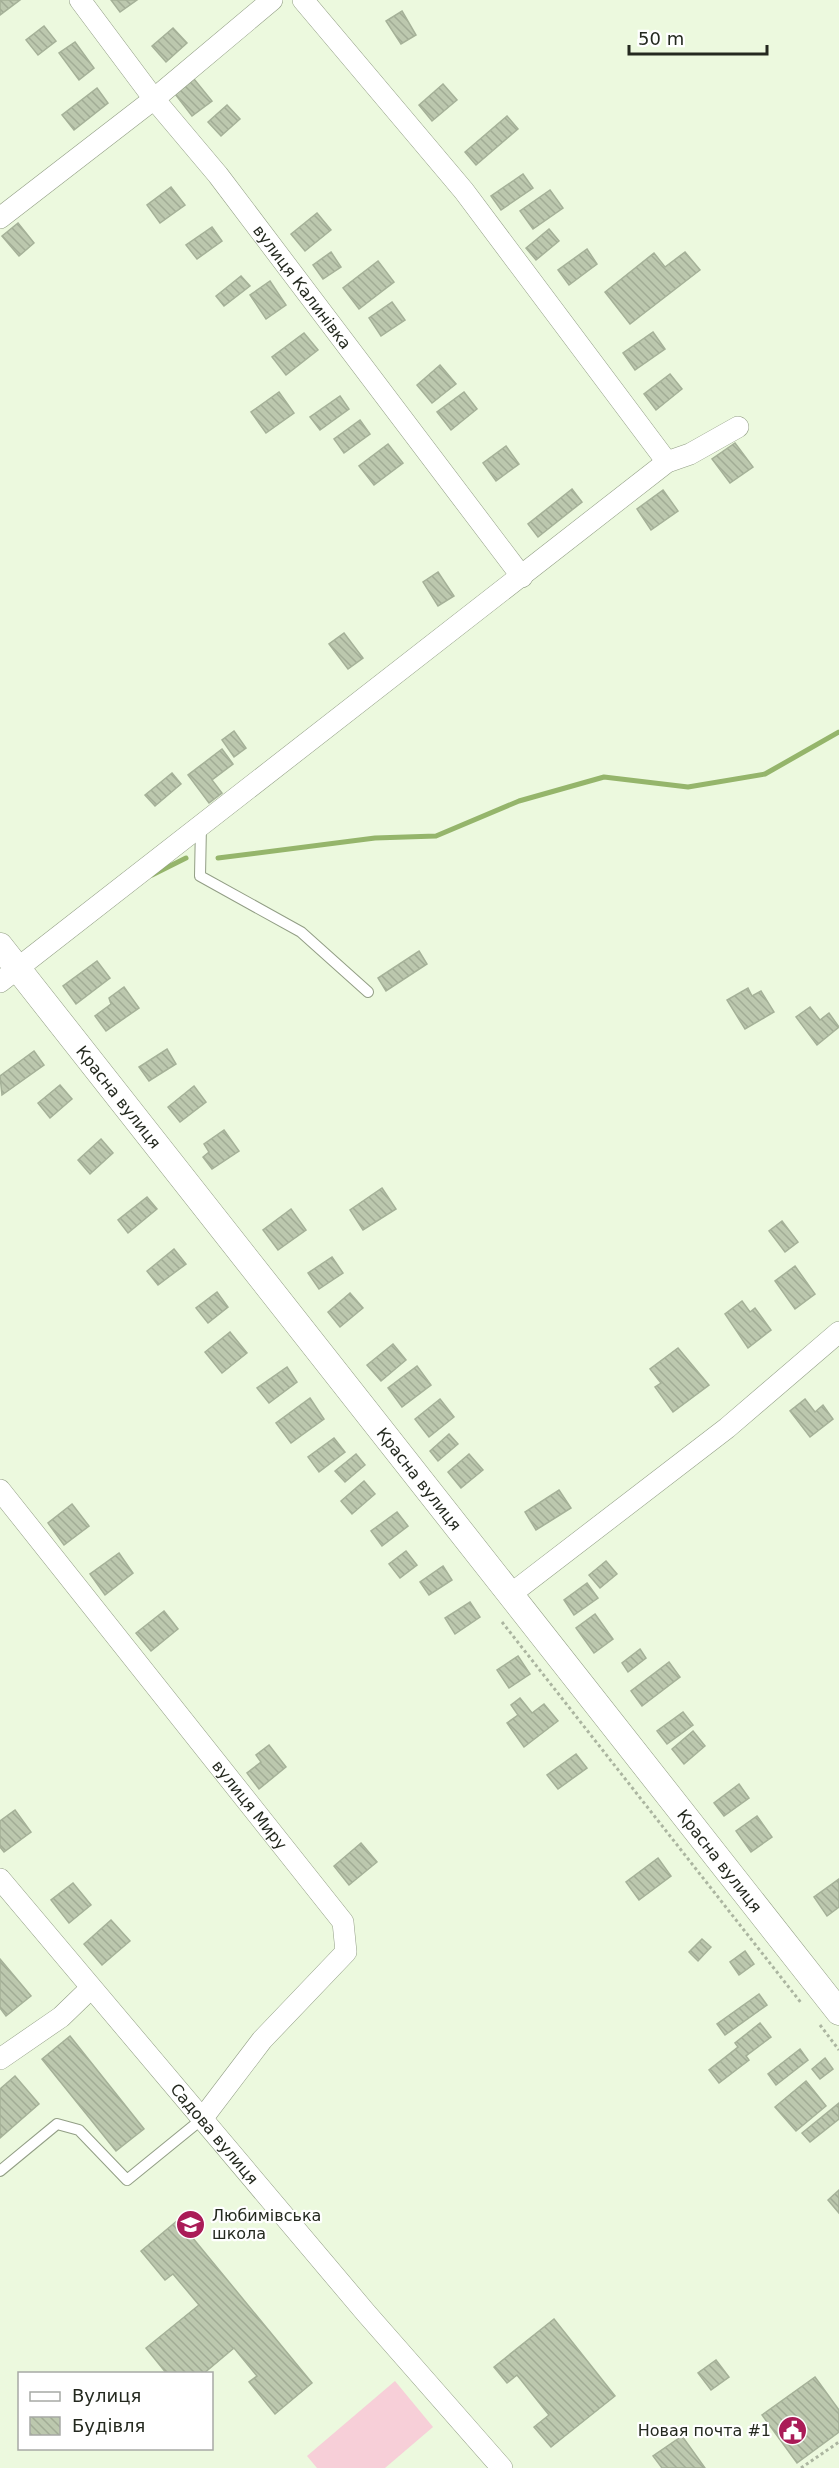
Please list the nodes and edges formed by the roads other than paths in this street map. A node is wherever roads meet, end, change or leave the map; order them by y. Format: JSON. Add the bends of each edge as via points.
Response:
{"nodes":[{"id":1,"x":80,"y":0,"type":"edge"},
{"id":2,"x":272,"y":0,"type":"edge"},
{"id":3,"x":303,"y":0,"type":"edge"},
{"id":4,"x":154,"y":99,"type":"junction"},
{"id":5,"x":0,"y":218,"type":"edge"},
{"id":6,"x":738,"y":426,"type":"dead end"},
{"id":7,"x":667,"y":462,"type":"junction"},
{"id":8,"x":522,"y":577,"type":"junction"},
{"id":9,"x":201,"y":825,"type":"junction"},
{"id":10,"x":0,"y":946,"type":"edge"},
{"id":11,"x":8,"y":975,"type":"edge"},
{"id":12,"x":368,"y":992,"type":"dead end"},
{"id":13,"x":839,"y":1332,"type":"edge"},
{"id":14,"x":0,"y":1490,"type":"edge"},
{"id":15,"x":511,"y":1594,"type":"junction"},
{"id":16,"x":0,"y":1879,"type":"edge"},
{"id":17,"x":91,"y":1988,"type":"junction"},
{"id":18,"x":839,"y":2012,"type":"edge"},
{"id":19,"x":0,"y":2059,"type":"edge"},
{"id":20,"x":202,"y":2119,"type":"junction"},
{"id":21,"x":0,"y":2171,"type":"edge"},
{"id":22,"x":502,"y":2468,"type":"edge"}],
"edges":[{"from":1,"to":4,"type":"street","name":"вулиця Калинівка"},
{"from":2,"to":4,"type":"street"},
{"from":3,"to":7,"type":"street","via":[[464,191]]},
{"from":4,"to":5,"type":"street"},
{"from":4,"to":8,"type":"street","name":"вулиця Калинівка","via":[[218,175]]},
{"from":6,"to":7,"type":"street","via":[[690,454]]},
{"from":7,"to":8,"type":"street"},
{"from":8,"to":9,"type":"street"},
{"from":9,"to":11,"type":"street"},
{"from":9,"to":12,"type":"lane","via":[[200,876],[301,932]]},
{"from":10,"to":11,"type":"street","name":"Красна вулиця"},
{"from":11,"to":15,"type":"street","name":"Красна вулиця"},
{"from":13,"to":15,"type":"street","via":[[718,1435]]},
{"from":14,"to":20,"type":"street","name":"вулиця Миру","via":[[343,1922],[346,1952],[262,2040]]},
{"from":15,"to":18,"type":"street","name":"Красна вулиця"},
{"from":16,"to":17,"type":"street","name":"Садова вулиця"},
{"from":17,"to":19,"type":"street","via":[[61,2017]]},
{"from":17,"to":20,"type":"street","name":"Садова вулиця"},
{"from":20,"to":21,"type":"lane","via":[[127,2180],[79,2130],[57,2124]]},
{"from":20,"to":22,"type":"street","name":"Садова вулиця"}]}
